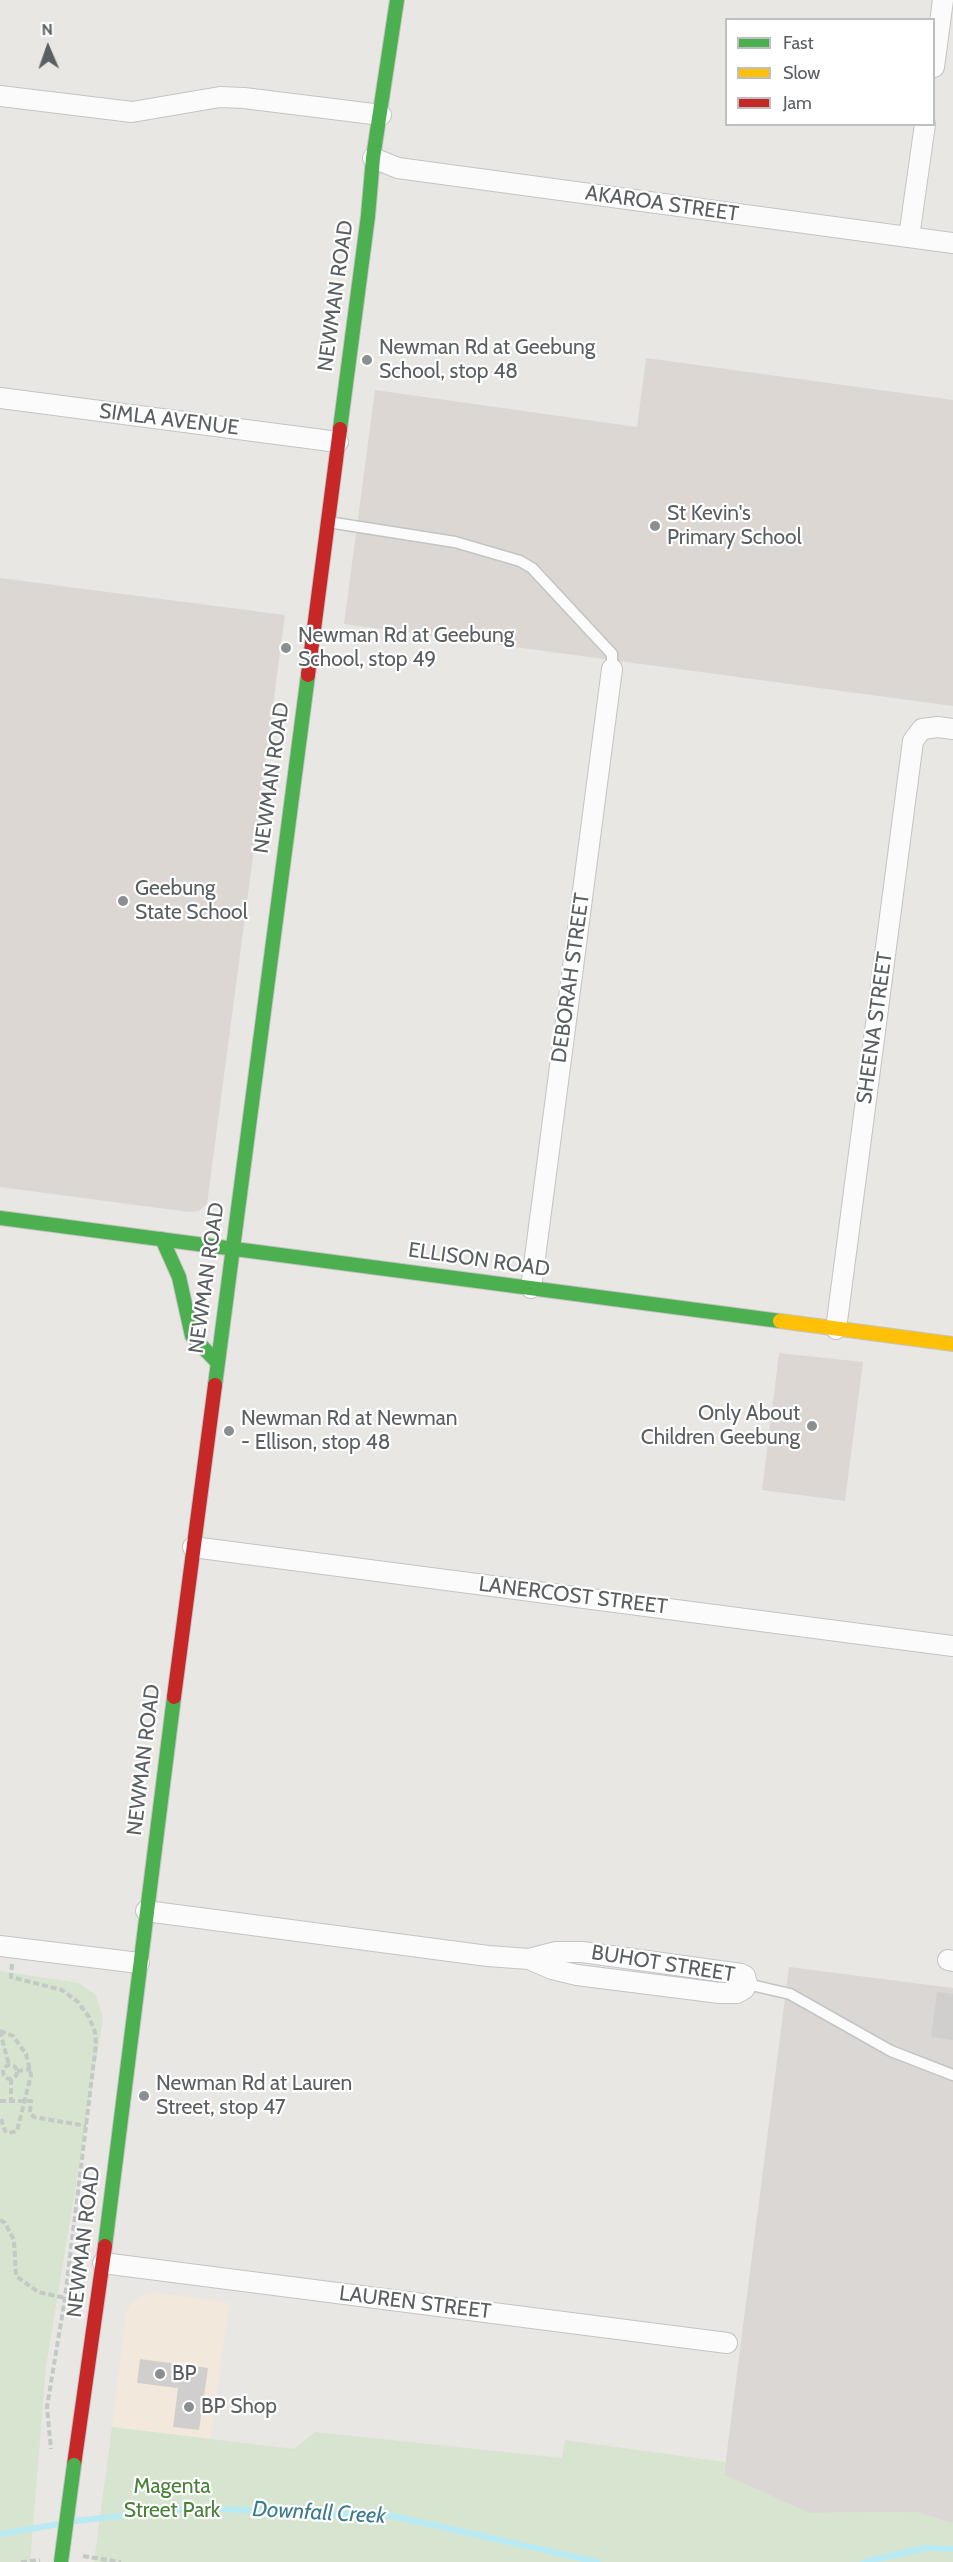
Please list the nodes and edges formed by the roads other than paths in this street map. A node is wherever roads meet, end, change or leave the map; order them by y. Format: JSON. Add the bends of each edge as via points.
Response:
{"nodes":[{"id":1,"x":397,"y":0,"type":"edge"},
{"id":2,"x":943,"y":0,"type":"edge"},
{"id":3,"x":935,"y":54,"type":"edge"},
{"id":4,"x":0,"y":96,"type":"edge"},
{"id":5,"x":381,"y":115,"type":"junction"},
{"id":6,"x":925,"y":126,"type":"edge"},
{"id":7,"x":373,"y":158,"type":"junction"},
{"id":8,"x":909,"y":237,"type":"junction"},
{"id":9,"x":953,"y":243,"type":"edge"},
{"id":10,"x":0,"y":398,"type":"edge"},
{"id":11,"x":338,"y":442,"type":"junction"},
{"id":12,"x":327,"y":522,"type":"junction"},
{"id":13,"x":612,"y":669,"type":"joint"},
{"id":14,"x":953,"y":729,"type":"edge"},
{"id":15,"x":0,"y":1218,"type":"edge"},
{"id":16,"x":162,"y":1239,"type":"junction"},
{"id":17,"x":233,"y":1249,"type":"junction"},
{"id":18,"x":531,"y":1288,"type":"junction"},
{"id":19,"x":836,"y":1329,"type":"junction"},
{"id":20,"x":953,"y":1344,"type":"edge"},
{"id":21,"x":217,"y":1362,"type":"junction"},
{"id":22,"x":193,"y":1547,"type":"junction"},
{"id":23,"x":953,"y":1646,"type":"edge"},
{"id":24,"x":146,"y":1911,"type":"junction"},
{"id":25,"x":0,"y":1946,"type":"edge"},
{"id":26,"x":139,"y":1963,"type":"junction"},
{"id":27,"x":747,"y":1984,"type":"joint"},
{"id":28,"x":953,"y":2075,"type":"edge"},
{"id":29,"x":103,"y":2263,"type":"junction"},
{"id":30,"x":727,"y":2343,"type":"dead end"},
{"id":31,"x":62,"y":2562,"type":"edge"}],
"edges":[{"from":1,"to":5,"type":"main road","name":"NEWMAN ROAD"},
{"from":2,"to":3,"type":"street"},
{"from":4,"to":5,"type":"street","via":[[132,112],[244,98]]},
{"from":5,"to":7,"type":"main road","name":"NEWMAN ROAD"},
{"from":6,"to":8,"type":"street"},
{"from":7,"to":8,"type":"street","name":"AKAROA STREET","via":[[398,168]]},
{"from":7,"to":11,"type":"main road","name":"NEWMAN ROAD"},
{"from":8,"to":9,"type":"street","name":"AKAROA STREET"},
{"from":10,"to":11,"type":"street","name":"SIMLA AVENUE"},
{"from":11,"to":12,"type":"main road","name":"NEWMAN ROAD"},
{"from":12,"to":13,"type":"lane","via":[[455,542],[520,561],[532,568],[612,654]]},
{"from":12,"to":17,"type":"main road","name":"NEWMAN ROAD"},
{"from":13,"to":18,"type":"street","name":"DEBORAH STREET"},
{"from":14,"to":19,"type":"street","name":"SHEENA STREET","via":[[921,729],[913,741]]},
{"from":15,"to":16,"type":"main road","name":"ELLISON ROAD"},
{"from":16,"to":17,"type":"main road","name":"ELLISON ROAD"},
{"from":16,"to":21,"type":"main road","via":[[179,1277],[192,1336]]},
{"from":17,"to":18,"type":"main road","name":"ELLISON ROAD"},
{"from":17,"to":21,"type":"main road","name":"NEWMAN ROAD"},
{"from":18,"to":19,"type":"main road","name":"ELLISON ROAD"},
{"from":19,"to":20,"type":"main road","name":"ELLISON ROAD"},
{"from":21,"to":22,"type":"main road","name":"NEWMAN ROAD"},
{"from":22,"to":23,"type":"street","name":"LANERCOST STREET"},
{"from":22,"to":24,"type":"main road","name":"NEWMAN ROAD"},
{"from":24,"to":26,"type":"main road","name":"NEWMAN ROAD"},
{"from":24,"to":27,"type":"street","name":"BUHOT STREET","via":[[488,1956],[529,1959],[556,1952],[582,1952],[734,1972],[745,1976]]},
{"from":25,"to":26,"type":"street"},
{"from":26,"to":29,"type":"main road","name":"NEWMAN ROAD"},
{"from":27,"to":28,"type":"lane","via":[[790,1994],[891,2050]]},
{"from":29,"to":30,"type":"street","name":"LAUREN STREET"},
{"from":29,"to":31,"type":"main road","name":"NEWMAN ROAD","bridge":true}]}
